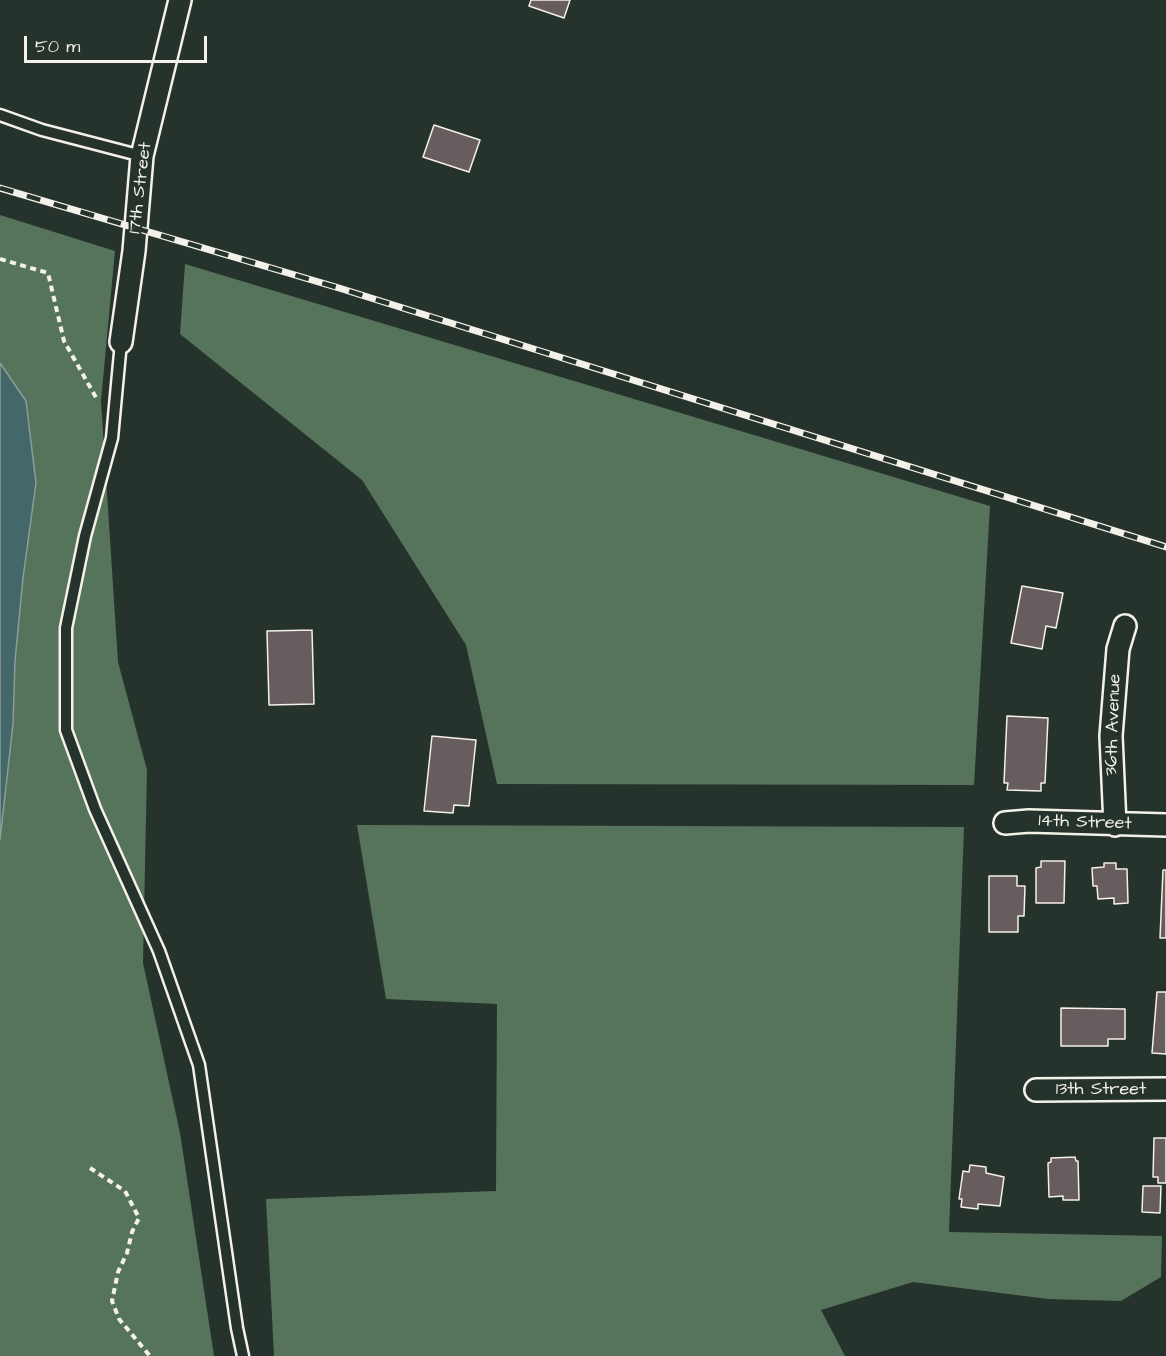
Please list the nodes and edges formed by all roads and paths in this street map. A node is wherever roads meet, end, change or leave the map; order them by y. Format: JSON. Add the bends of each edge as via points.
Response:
{"nodes":[{"id":1,"x":180,"y":0,"type":"edge"},
{"id":2,"x":0,"y":115,"type":"edge"},
{"id":3,"x":142,"y":156,"type":"junction"},
{"id":4,"x":0,"y":259,"type":"edge"},
{"id":5,"x":121,"y":342,"type":"joint"},
{"id":6,"x":113,"y":427,"type":"junction"},
{"id":7,"x":1125,"y":626,"type":"dead end"},
{"id":8,"x":1005,"y":823,"type":"dead end"},
{"id":9,"x":1115,"y":825,"type":"junction"},
{"id":10,"x":1166,"y":825,"type":"edge"},
{"id":11,"x":1166,"y":1089,"type":"edge"},
{"id":12,"x":1036,"y":1090,"type":"dead end"},
{"id":13,"x":90,"y":1168,"type":"dead end"},
{"id":14,"x":150,"y":1356,"type":"edge"},
{"id":15,"x":243,"y":1356,"type":"edge"}],
"edges":[{"from":1,"to":3,"type":"street","name":"17th Street"},
{"from":2,"to":3,"type":"lane"},
{"from":3,"to":5,"type":"street","name":"17th Street"},
{"from":4,"to":6,"type":"path","via":[[48,273],[64,341]]},
{"from":5,"to":6,"type":"lane"},
{"from":6,"to":15,"type":"lane","via":[[66,628],[66,730],[95,809],[159,951],[199,1065]]},
{"from":7,"to":9,"type":"street","name":"36th Avenue","via":[[1118,649],[1111,736]]},
{"from":8,"to":9,"type":"street","name":"14th Street"},
{"from":9,"to":10,"type":"street","name":"14th Street"},
{"from":11,"to":12,"type":"street","name":"13th Street"},
{"from":13,"to":14,"type":"path","via":[[125,1191],[139,1218],[118,1272],[112,1301],[119,1319]]}]}
